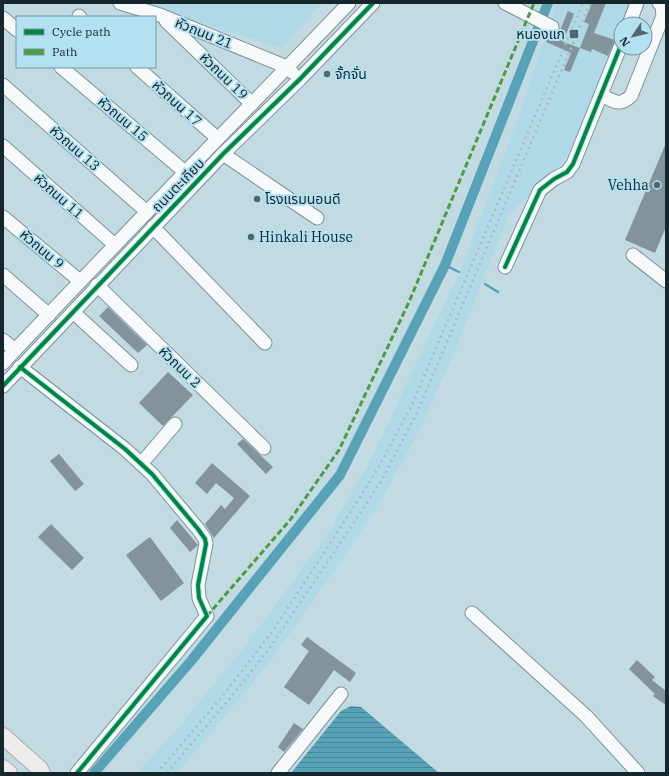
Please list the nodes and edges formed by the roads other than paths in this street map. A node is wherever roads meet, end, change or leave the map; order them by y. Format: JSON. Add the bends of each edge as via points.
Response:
{"nodes":[{"id":1,"x":120,"y":3,"type":"edge"},
{"id":2,"x":349,"y":3,"type":"edge"},
{"id":3,"x":373,"y":3,"type":"edge"},
{"id":4,"x":506,"y":3,"type":"edge"},
{"id":5,"x":638,"y":3,"type":"edge"},
{"id":6,"x":659,"y":3,"type":"edge"},
{"id":7,"x":160,"y":15,"type":"junction"},
{"id":8,"x":632,"y":16,"type":"edge"},
{"id":9,"x":3,"y":18,"type":"edge"},
{"id":10,"x":552,"y":27,"type":"dead end"},
{"id":11,"x":16,"y":29,"type":"edge"},
{"id":12,"x":617,"y":56,"type":"edge"},
{"id":13,"x":287,"y":67,"type":"junction"},
{"id":14,"x":62,"y":68,"type":"edge"},
{"id":15,"x":138,"y":68,"type":"edge"},
{"id":16,"x":300,"y":80,"type":"junction"},
{"id":17,"x":3,"y":85,"type":"edge"},
{"id":18,"x":601,"y":95,"type":"junction"},
{"id":19,"x":252,"y":104,"type":"junction"},
{"id":20,"x":238,"y":118,"type":"junction"},
{"id":21,"x":250,"y":129,"type":"junction"},
{"id":22,"x":217,"y":138,"type":"junction"},
{"id":23,"x":3,"y":146,"type":"edge"},
{"id":24,"x":223,"y":154,"type":"junction"},
{"id":25,"x":185,"y":172,"type":"junction"},
{"id":26,"x":147,"y":212,"type":"junction"},
{"id":27,"x":3,"y":217,"type":"edge"},
{"id":28,"x":317,"y":218,"type":"dead end"},
{"id":29,"x":153,"y":227,"type":"junction"},
{"id":30,"x":115,"y":245,"type":"junction"},
{"id":31,"x":632,"y":255,"type":"dead end"},
{"id":32,"x":505,"y":267,"type":"dead end"},
{"id":33,"x":3,"y":275,"type":"edge"},
{"id":34,"x":80,"y":281,"type":"junction"},
{"id":35,"x":666,"y":281,"type":"edge"},
{"id":36,"x":97,"y":285,"type":"junction"},
{"id":37,"x":73,"y":312,"type":"junction"},
{"id":38,"x":49,"y":315,"type":"junction"},
{"id":39,"x":3,"y":340,"type":"edge"},
{"id":40,"x":265,"y":342,"type":"dead end"},
{"id":41,"x":16,"y":349,"type":"junction"},
{"id":42,"x":3,"y":362,"type":"edge"},
{"id":43,"x":25,"y":363,"type":"junction"},
{"id":44,"x":131,"y":365,"type":"dead end"},
{"id":45,"x":3,"y":386,"type":"edge"},
{"id":46,"x":175,"y":424,"type":"dead end"},
{"id":47,"x":264,"y":448,"type":"dead end"},
{"id":48,"x":141,"y":464,"type":"junction"},
{"id":49,"x":472,"y":613,"type":"dead end"},
{"id":50,"x":342,"y":694,"type":"dead end"},
{"id":51,"x":3,"y":736,"type":"edge"},
{"id":52,"x":3,"y":768,"type":"edge"},
{"id":53,"x":9,"y":773,"type":"edge"},
{"id":54,"x":42,"y":773,"type":"edge"},
{"id":55,"x":76,"y":773,"type":"edge"},
{"id":56,"x":278,"y":773,"type":"edge"},
{"id":57,"x":638,"y":773,"type":"edge"}],
"edges":[{"from":1,"to":7,"type":"street","name":"หัวถนน 21"},
{"from":2,"to":13,"type":"street","name":"ถนนตะเกียบ"},
{"from":3,"to":16,"type":"street","name":"ถนนตะเกียบ"},
{"from":4,"to":10,"type":"street"},
{"from":5,"to":8,"type":"street"},
{"from":6,"to":18,"type":"street","via":[[663,16],[631,96],[624,102],[617,103]]},
{"from":7,"to":13,"type":"street","name":"หัวถนน 21"},
{"from":7,"to":19,"type":"street","name":"หัวถนน 19"},
{"from":9,"to":11,"type":"street"},
{"from":12,"to":18,"type":"street"},
{"from":13,"to":16,"type":"street"},
{"from":13,"to":19,"type":"street","name":"ถนนตะเกียบ"},
{"from":14,"to":25,"type":"street","name":"หัวถนน 15"},
{"from":15,"to":22,"type":"street","name":"หัวถนน 17"},
{"from":16,"to":21,"type":"street","name":"ถนนตะเกียบ"},
{"from":17,"to":26,"type":"street","name":"หัวถนน 13"},
{"from":18,"to":32,"type":"street","via":[[573,164],[567,172],[540,190]]},
{"from":19,"to":20,"type":"street","name":"ถนนตะเกียบ"},
{"from":20,"to":21,"type":"street"},
{"from":20,"to":22,"type":"street","name":"ถนนตะเกียบ"},
{"from":21,"to":24,"type":"street","name":"ถนนตะเกียบ"},
{"from":22,"to":25,"type":"street","name":"ถนนตะเกียบ"},
{"from":23,"to":30,"type":"street","name":"หัวถนน 11"},
{"from":24,"to":28,"type":"street"},
{"from":24,"to":29,"type":"street","name":"ถนนตะเกียบ"},
{"from":25,"to":26,"type":"street","name":"ถนนตะเกียบ"},
{"from":26,"to":30,"type":"street","name":"ถนนตะเกียบ"},
{"from":27,"to":34,"type":"street","name":"หัวถนน 9"},
{"from":29,"to":36,"type":"street","name":"ถนนตะเกียบ"},
{"from":29,"to":40,"type":"street"},
{"from":30,"to":34,"type":"street","name":"ถนนตะเกียบ"},
{"from":31,"to":35,"type":"street"},
{"from":33,"to":38,"type":"street"},
{"from":34,"to":38,"type":"street","name":"ถนนตะเกียบ"},
{"from":36,"to":37,"type":"street","name":"ถนนตะเกียบ"},
{"from":36,"to":47,"type":"street","name":"หัวถนน 2"},
{"from":37,"to":43,"type":"street","name":"ถนนตะเกียบ"},
{"from":37,"to":44,"type":"street"},
{"from":38,"to":41,"type":"street","name":"ถนนตะเกียบ"},
{"from":39,"to":41,"type":"street"},
{"from":41,"to":42,"type":"street","name":"ถนนตะเกียบ"},
{"from":41,"to":43,"type":"street"},
{"from":43,"to":45,"type":"street","name":"ถนนตะเกียบ"},
{"from":43,"to":48,"type":"street"},
{"from":46,"to":48,"type":"street"},
{"from":48,"to":55,"type":"street","via":[[204,538],[206,544],[198,586],[199,598],[207,616]]},
{"from":49,"to":57,"type":"street","via":[[586,716]]},
{"from":50,"to":56,"type":"street"},
{"from":51,"to":54,"type":"main road"},
{"from":52,"to":53,"type":"main road"}]}
